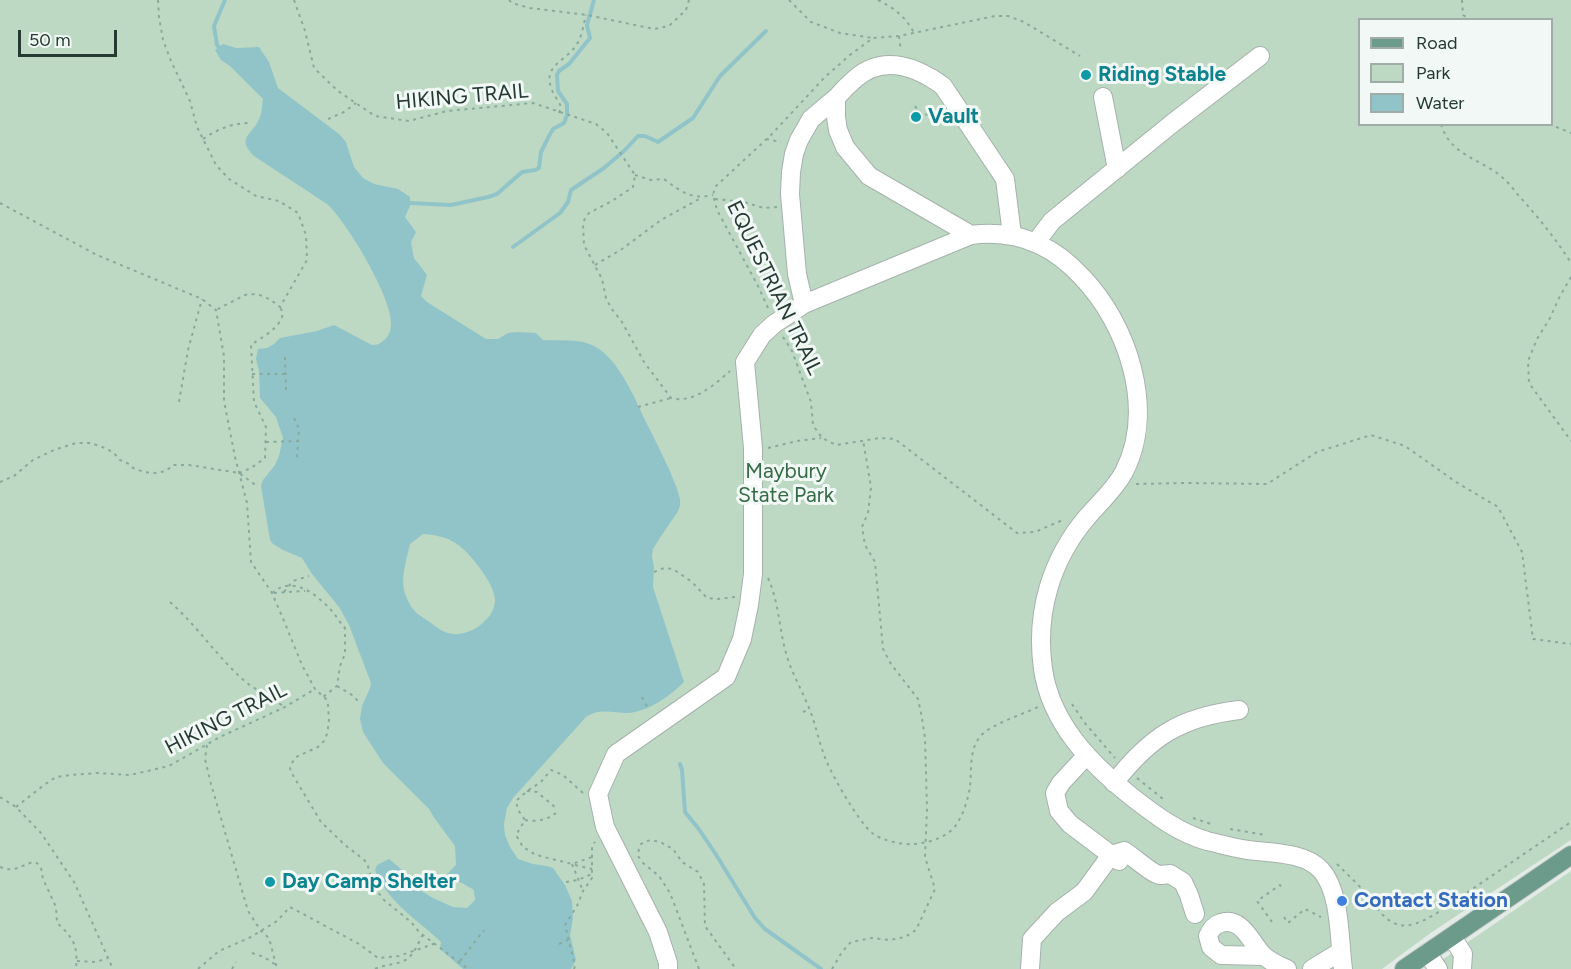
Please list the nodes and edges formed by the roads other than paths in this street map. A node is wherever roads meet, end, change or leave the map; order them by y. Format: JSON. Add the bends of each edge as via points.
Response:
{"nodes":[{"id":1,"x":1260,"y":56,"type":"dead end"},
{"id":2,"x":1103,"y":97,"type":"dead end"},
{"id":3,"x":836,"y":98,"type":"junction"},
{"id":4,"x":1117,"y":169,"type":"junction"},
{"id":5,"x":971,"y":235,"type":"junction"},
{"id":6,"x":1012,"y":235,"type":"junction"},
{"id":7,"x":1036,"y":242,"type":"junction"},
{"id":8,"x":800,"y":307,"type":"junction"},
{"id":9,"x":1239,"y":710,"type":"dead end"},
{"id":10,"x":1086,"y":756,"type":"junction"},
{"id":11,"x":1114,"y":783,"type":"junction"},
{"id":12,"x":1571,"y":855,"type":"edge"},
{"id":13,"x":1116,"y":859,"type":"junction"},
{"id":14,"x":1195,"y":914,"type":"dead end"},
{"id":15,"x":1452,"y":937,"type":"junction"},
{"id":16,"x":1427,"y":953,"type":"junction"},
{"id":17,"x":1264,"y":956,"type":"dead end"},
{"id":18,"x":1342,"y":960,"type":"edge"},
{"id":19,"x":668,"y":969,"type":"edge"},
{"id":20,"x":1030,"y":969,"type":"edge"},
{"id":21,"x":1287,"y":969,"type":"edge"},
{"id":22,"x":1312,"y":969,"type":"edge"},
{"id":23,"x":1404,"y":969,"type":"edge"},
{"id":24,"x":1438,"y":969,"type":"edge"},
{"id":25,"x":1462,"y":969,"type":"edge"}],
"edges":[{"from":1,"to":4,"type":"street"},
{"from":2,"to":4,"type":"street"},
{"from":3,"to":5,"type":"street","via":[[838,130],[845,147],[869,176]]},
{"from":3,"to":6,"type":"street","via":[[870,68],[889,64],[907,66],[943,86],[1005,179]]},
{"from":3,"to":8,"type":"street","via":[[811,119],[794,154],[791,206]]},
{"from":4,"to":7,"type":"street","via":[[1052,221]]},
{"from":5,"to":6,"type":"street"},
{"from":5,"to":8,"type":"street"},
{"from":6,"to":7,"type":"street"},
{"from":7,"to":10,"type":"street","via":[[1062,259],[1098,296],[1131,365],[1137,395],[1137,429],[1128,462],[1060,559],[1048,586],[1042,618],[1043,672],[1051,698],[1065,728]]},
{"from":8,"to":19,"type":"street","via":[[762,335],[745,362],[753,448],[753,574],[742,639],[726,676],[616,754],[598,794],[605,827],[658,932]]},
{"from":9,"to":11,"type":"street","via":[[1197,718],[1161,735]]},
{"from":10,"to":11,"type":"street"},
{"from":10,"to":13,"type":"street","via":[[1055,793],[1059,811]]},
{"from":11,"to":18,"type":"street","via":[[1162,820],[1205,840],[1299,857],[1314,864],[1333,892]]},
{"from":12,"to":15,"type":"main road"},
{"from":13,"to":14,"type":"street","via":[[1125,851],[1150,871],[1170,874],[1183,882]]},
{"from":13,"to":20,"type":"street","via":[[1032,939]]},
{"from":15,"to":16,"type":"main road"},
{"from":15,"to":25,"type":"street","via":[[1463,954]]},
{"from":16,"to":23,"type":"main road"},
{"from":16,"to":24,"type":"street"},
{"from":17,"to":21,"type":"street"},
{"from":18,"to":22,"type":"street"}]}
